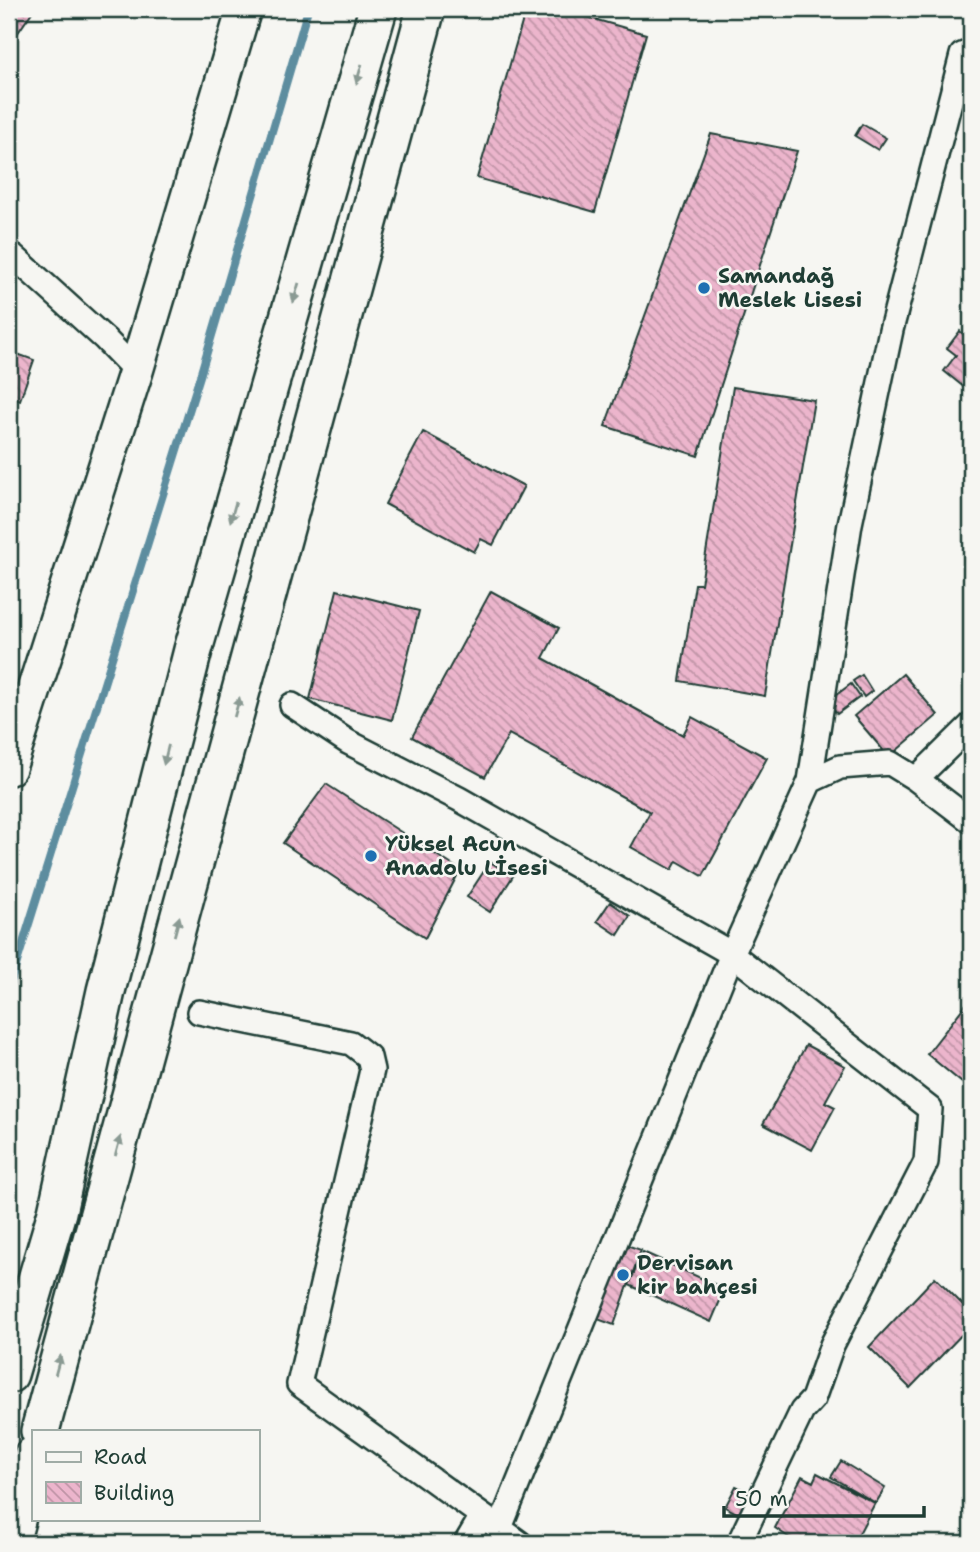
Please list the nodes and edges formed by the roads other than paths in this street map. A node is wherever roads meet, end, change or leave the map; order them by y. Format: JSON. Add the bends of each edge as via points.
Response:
{"nodes":[{"id":1,"x":244,"y":9,"type":"edge"},
{"id":2,"x":378,"y":9,"type":"edge"},
{"id":3,"x":426,"y":9,"type":"edge"},
{"id":4,"x":971,"y":51,"type":"edge"},
{"id":5,"x":9,"y":252,"type":"edge"},
{"id":6,"x":136,"y":371,"type":"junction"},
{"id":7,"x":292,"y":705,"type":"dead end"},
{"id":8,"x":971,"y":725,"type":"edge"},
{"id":9,"x":9,"y":768,"type":"edge"},
{"id":10,"x":916,"y":779,"type":"junction"},
{"id":11,"x":810,"y":781,"type":"junction"},
{"id":12,"x":971,"y":821,"type":"edge"},
{"id":13,"x":732,"y":954,"type":"junction"},
{"id":14,"x":199,"y":1012,"type":"dead end"},
{"id":15,"x":9,"y":1374,"type":"edge"},
{"id":16,"x":40,"y":1430,"type":"edge"},
{"id":17,"x":32,"y":1461,"type":"edge"},
{"id":18,"x":491,"y":1522,"type":"junction"},
{"id":19,"x":10,"y":1543,"type":"edge"},
{"id":20,"x":466,"y":1543,"type":"edge"},
{"id":21,"x":520,"y":1543,"type":"edge"},
{"id":22,"x":739,"y":1543,"type":"edge"}],
"edges":[{"from":1,"to":6,"type":"street"},
{"from":2,"to":15,"type":"main road","one_way":true,"via":[[193,650],[106,991],[57,1212]]},
{"from":16,"to":3,"type":"main road","one_way":true},
{"from":4,"to":11,"type":"street","via":[[962,55],[891,330],[850,524]]},
{"from":5,"to":6,"type":"street"},
{"from":6,"to":9,"type":"street"},
{"from":7,"to":13,"type":"street","via":[[348,742],[459,799]]},
{"from":8,"to":10,"type":"street"},
{"from":10,"to":11,"type":"street","via":[[890,763],[840,767]]},
{"from":10,"to":12,"type":"street"},
{"from":11,"to":13,"type":"street"},
{"from":13,"to":18,"type":"street"},
{"from":13,"to":22,"type":"street","via":[[930,1109],[926,1162],[832,1345],[813,1399],[802,1411]]},
{"from":14,"to":18,"type":"street","via":[[351,1043],[369,1057],[372,1070],[299,1384]]},
{"from":17,"to":19,"type":"main road"},
{"from":18,"to":20,"type":"street"},
{"from":18,"to":21,"type":"street"}]}
